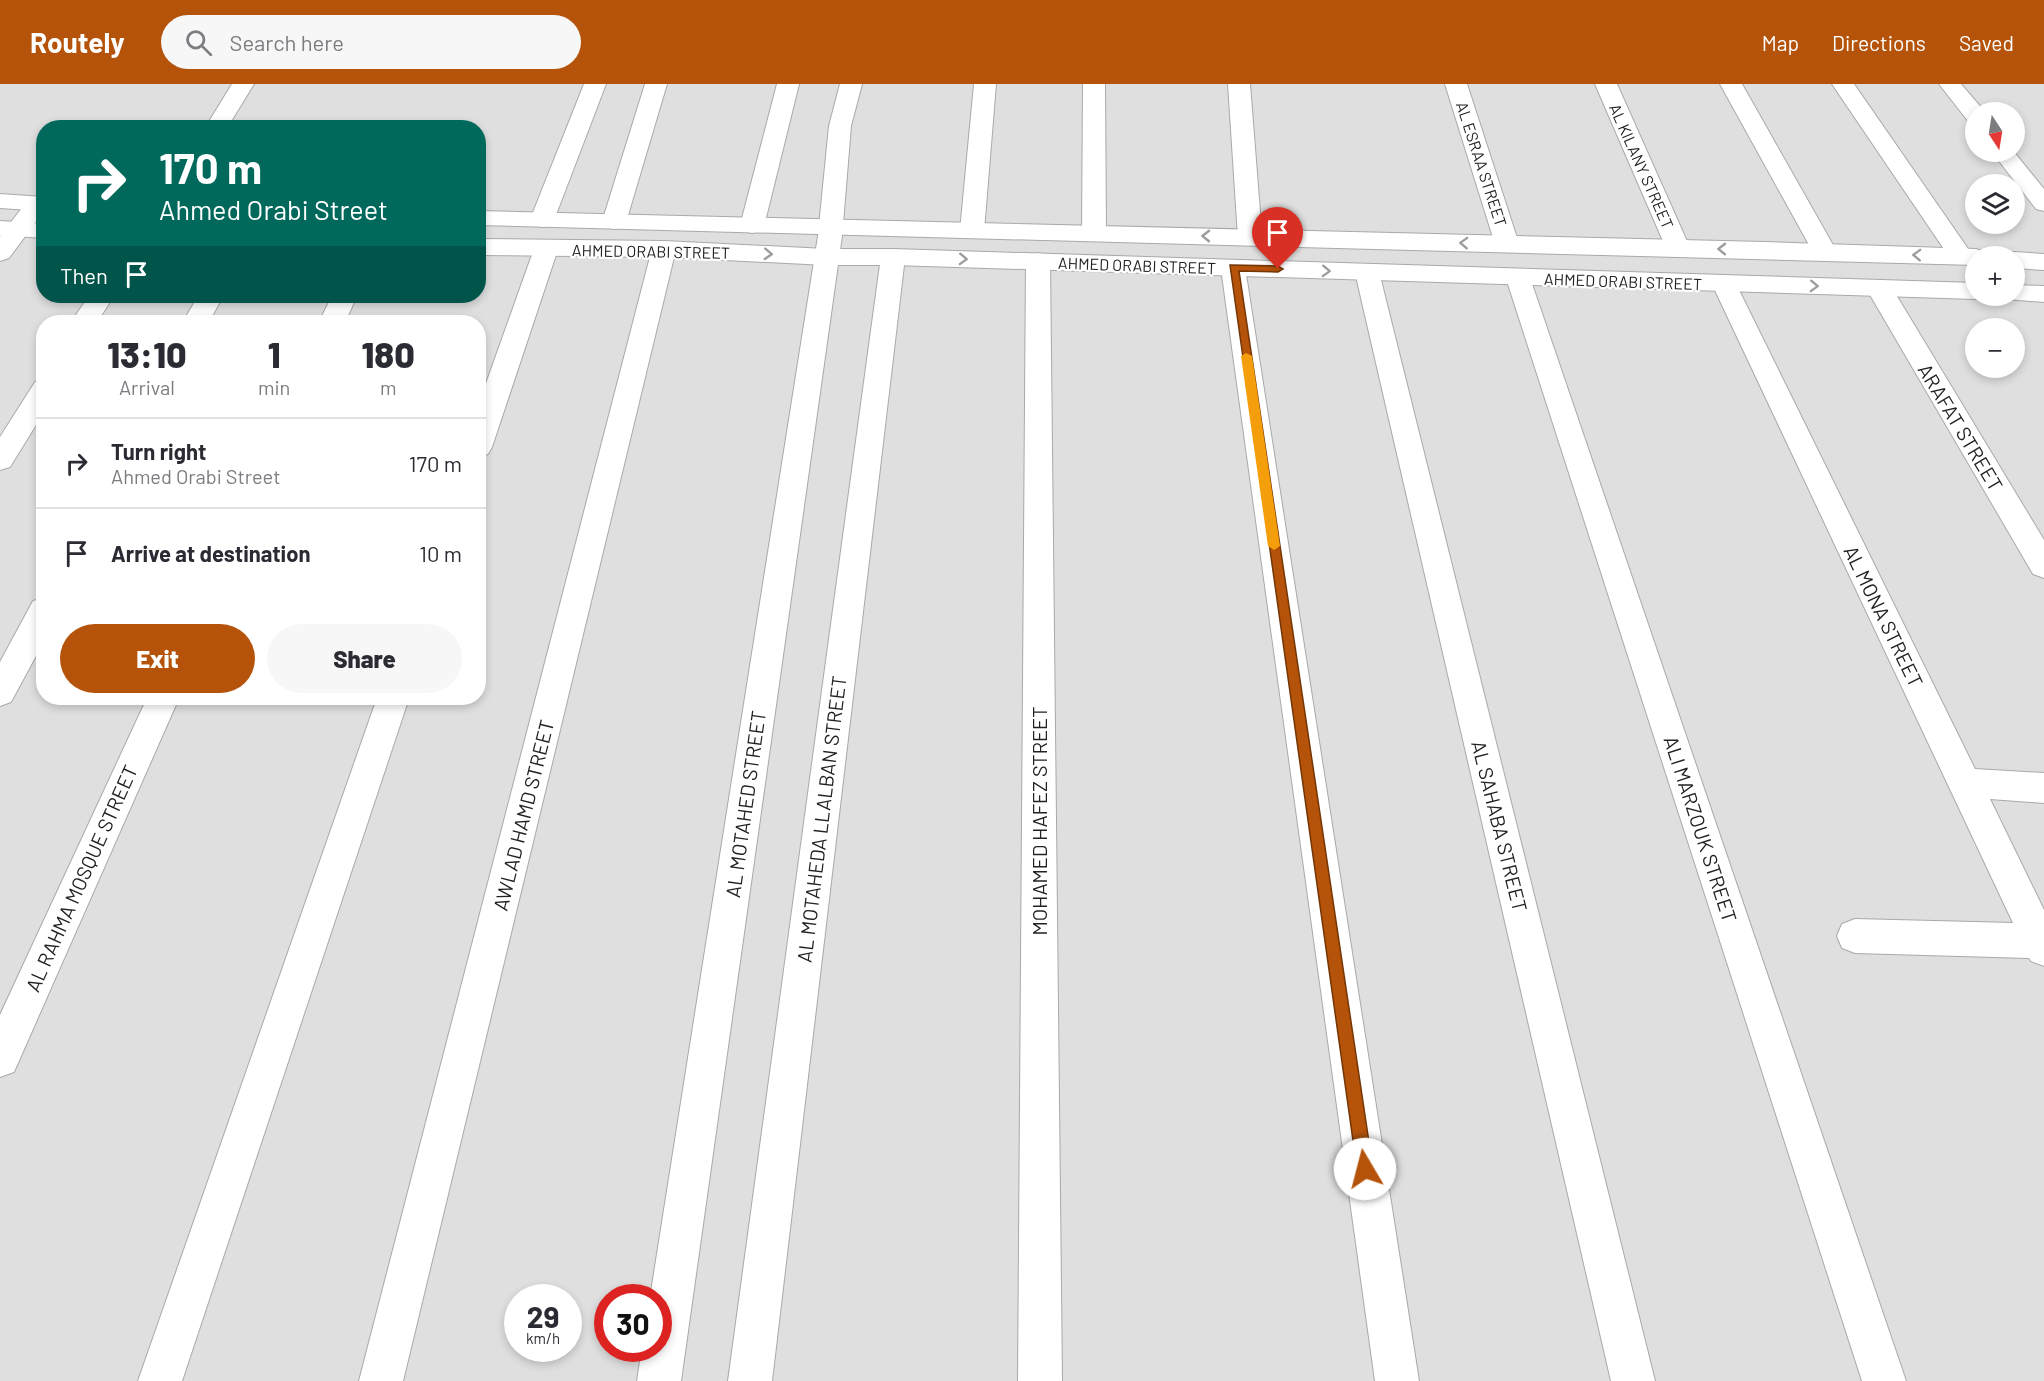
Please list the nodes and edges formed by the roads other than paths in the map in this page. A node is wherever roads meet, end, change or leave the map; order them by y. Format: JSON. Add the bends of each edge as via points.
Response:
{"nodes":[{"id":1,"x":243,"y":84,"type":"edge"},
{"id":2,"x":595,"y":84,"type":"edge"},
{"id":3,"x":656,"y":84,"type":"edge"},
{"id":4,"x":788,"y":84,"type":"edge"},
{"id":5,"x":851,"y":84,"type":"edge"},
{"id":6,"x":985,"y":84,"type":"edge"},
{"id":7,"x":1094,"y":84,"type":"edge"},
{"id":8,"x":1239,"y":84,"type":"edge"},
{"id":9,"x":1456,"y":84,"type":"edge"},
{"id":10,"x":1606,"y":84,"type":"edge"},
{"id":11,"x":1731,"y":84,"type":"edge"},
{"id":12,"x":1843,"y":84,"type":"edge"},
{"id":13,"x":1950,"y":84,"type":"edge"},
{"id":14,"x":1965,"y":102,"type":"edge"},
{"id":15,"x":221,"y":120,"type":"edge"},
{"id":16,"x":2011,"y":162,"type":"edge"},
{"id":17,"x":0,"y":201,"type":"edge"},
{"id":18,"x":36,"y":204,"type":"edge"},
{"id":19,"x":2044,"y":204,"type":"edge"},
{"id":20,"x":36,"y":207,"type":"edge"},
{"id":21,"x":486,"y":218,"type":"edge"},
{"id":22,"x":542,"y":220,"type":"junction"},
{"id":23,"x":614,"y":222,"type":"junction"},
{"id":24,"x":752,"y":226,"type":"junction"},
{"id":25,"x":8,"y":229,"type":"edge"},
{"id":26,"x":36,"y":231,"type":"edge"},
{"id":27,"x":972,"y":231,"type":"junction"},
{"id":28,"x":1094,"y":233,"type":"junction"},
{"id":29,"x":1250,"y":237,"type":"junction"},
{"id":30,"x":829,"y":242,"type":"junction"},
{"id":31,"x":1508,"y":244,"type":"junction"},
{"id":32,"x":486,"y":247,"type":"edge"},
{"id":33,"x":1678,"y":248,"type":"junction"},
{"id":34,"x":546,"y":249,"type":"junction"},
{"id":35,"x":664,"y":249,"type":"junction"},
{"id":36,"x":1765,"y":250,"type":"junction"},
{"id":37,"x":1825,"y":252,"type":"junction"},
{"id":38,"x":0,"y":253,"type":"edge"},
{"id":39,"x":1965,"y":253,"type":"edge"},
{"id":40,"x":893,"y":257,"type":"junction"},
{"id":41,"x":1965,"y":257,"type":"edge"},
{"id":42,"x":1038,"y":261,"type":"junction"},
{"id":43,"x":2025,"y":261,"type":"edge"},
{"id":44,"x":2044,"y":262,"type":"edge"},
{"id":45,"x":1233,"y":268,"type":"junction"},
{"id":46,"x":1367,"y":272,"type":"junction"},
{"id":47,"x":1518,"y":278,"type":"junction"},
{"id":48,"x":1724,"y":284,"type":"junction"},
{"id":49,"x":1785,"y":285,"type":"junction"},
{"id":50,"x":1879,"y":288,"type":"junction"},
{"id":51,"x":1965,"y":291,"type":"edge"},
{"id":52,"x":2025,"y":293,"type":"edge"},
{"id":53,"x":2044,"y":294,"type":"edge"},
{"id":54,"x":36,"y":402,"type":"edge"},
{"id":55,"x":486,"y":424,"type":"edge"},
{"id":56,"x":0,"y":460,"type":"edge"},
{"id":57,"x":2044,"y":566,"type":"edge"},
{"id":58,"x":36,"y":625,"type":"edge"},
{"id":59,"x":0,"y":693,"type":"edge"},
{"id":60,"x":160,"y":705,"type":"edge"},
{"id":61,"x":391,"y":705,"type":"edge"},
{"id":62,"x":1964,"y":783,"type":"junction"},
{"id":63,"x":2044,"y":788,"type":"edge"},
{"id":64,"x":1855,"y":936,"type":"dead end"},
{"id":65,"x":2042,"y":945,"type":"edge"},
{"id":66,"x":0,"y":1058,"type":"edge"},
{"id":67,"x":160,"y":1381,"type":"edge"},
{"id":68,"x":381,"y":1381,"type":"edge"},
{"id":69,"x":659,"y":1381,"type":"edge"},
{"id":70,"x":750,"y":1381,"type":"edge"},
{"id":71,"x":1040,"y":1381,"type":"edge"},
{"id":72,"x":1397,"y":1381,"type":"edge"},
{"id":73,"x":1633,"y":1381,"type":"edge"},
{"id":74,"x":1884,"y":1381,"type":"edge"}],
"edges":[{"from":1,"to":15,"type":"street"},
{"from":2,"to":22,"type":"street"},
{"from":3,"to":23,"type":"street"},
{"from":4,"to":24,"type":"street"},
{"from":5,"to":30,"type":"street","name":"AL MOTAHED STREET","via":[[843,106]]},
{"from":6,"to":27,"type":"street"},
{"from":7,"to":28,"type":"street"},
{"from":8,"to":29,"type":"street"},
{"from":9,"to":31,"type":"street","name":"AL ESRAA STREET"},
{"from":10,"to":33,"type":"street","name":"AL KILANY STREET"},
{"from":11,"to":37,"type":"street"},
{"from":12,"to":39,"type":"street"},
{"from":13,"to":14,"type":"street"},
{"from":16,"to":19,"type":"street"},
{"from":17,"to":18,"type":"street"},
{"from":20,"to":25,"type":"street"},
{"from":21,"to":22,"type":"street","name":"AHMED ORABI STREET"},
{"from":22,"to":23,"type":"street","name":"AHMED ORABI STREET"},
{"from":23,"to":24,"type":"street","name":"AHMED ORABI STREET"},
{"from":24,"to":30,"type":"street","name":"AHMED ORABI STREET"},
{"from":25,"to":26,"type":"street"},
{"from":25,"to":38,"type":"street"},
{"from":27,"to":28,"type":"street","name":"AHMED ORABI STREET"},
{"from":27,"to":30,"type":"street","name":"AHMED ORABI STREET"},
{"from":29,"to":28,"type":"street","name":"AHMED ORABI STREET","one_way":true},
{"from":31,"to":29,"type":"street","name":"AHMED ORABI STREET","one_way":true},
{"from":35,"to":30,"type":"street","name":"AHMED ORABI STREET","one_way":true},
{"from":30,"to":40,"type":"street","name":"AHMED ORABI STREET"},
{"from":30,"to":69,"type":"street","name":"AL MOTAHED STREET"},
{"from":31,"to":33,"type":"street","name":"AHMED ORABI STREET"},
{"from":32,"to":34,"type":"street","name":"AHMED ORABI STREET"},
{"from":36,"to":33,"type":"street","name":"AHMED ORABI STREET","one_way":true},
{"from":34,"to":35,"type":"street","name":"AHMED ORABI STREET"},
{"from":34,"to":55,"type":"street"},
{"from":35,"to":68,"type":"street","name":"AWLAD HAMD STREET"},
{"from":36,"to":37,"type":"street","name":"AHMED ORABI STREET"},
{"from":36,"to":49,"type":"street"},
{"from":41,"to":37,"type":"street","name":"AHMED ORABI STREET","one_way":true},
{"from":40,"to":42,"type":"street","name":"AHMED ORABI STREET","one_way":true},
{"from":40,"to":70,"type":"street","name":"AL MOTAHEDA LLALBAN STREET"},
{"from":42,"to":45,"type":"street","name":"AHMED ORABI STREET"},
{"from":42,"to":71,"type":"street","name":"MOHAMED HAFEZ STREET"},
{"from":43,"to":44,"type":"street"},
{"from":45,"to":46,"type":"street","name":"AHMED ORABI STREET","one_way":true},
{"from":45,"to":72,"type":"street"},
{"from":46,"to":47,"type":"street","name":"AHMED ORABI STREET"},
{"from":46,"to":73,"type":"street","name":"AL SAHABA STREET"},
{"from":47,"to":48,"type":"street","name":"AHMED ORABI STREET"},
{"from":47,"to":74,"type":"street","name":"ALI MARZOUK STREET"},
{"from":48,"to":49,"type":"street","name":"AHMED ORABI STREET"},
{"from":48,"to":62,"type":"street","name":"AL MONA STREET"},
{"from":49,"to":50,"type":"street","name":"AHMED ORABI STREET","one_way":true},
{"from":50,"to":51,"type":"street","name":"AHMED ORABI STREET"},
{"from":50,"to":57,"type":"street","name":"ARAFAT STREET"},
{"from":52,"to":53,"type":"street"},
{"from":54,"to":56,"type":"street"},
{"from":58,"to":59,"type":"street"},
{"from":60,"to":66,"type":"street","name":"AL RAHMA MOSQUE STREET"},
{"from":61,"to":67,"type":"street"},
{"from":62,"to":63,"type":"street"},
{"from":62,"to":65,"type":"street","name":"AL MONA STREET"},
{"from":64,"to":65,"type":"street"}]}
